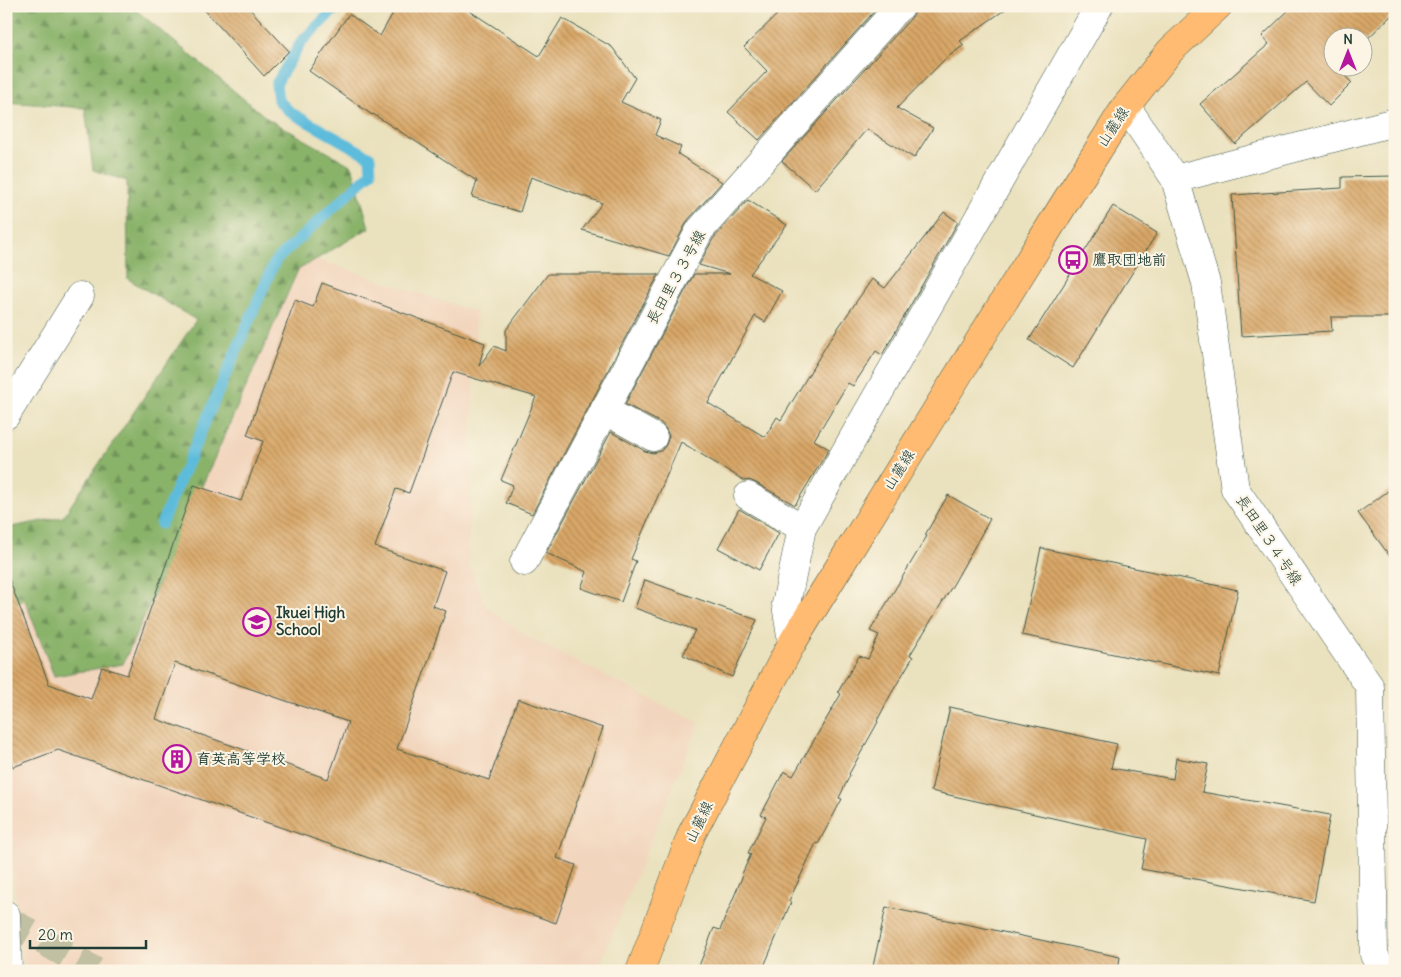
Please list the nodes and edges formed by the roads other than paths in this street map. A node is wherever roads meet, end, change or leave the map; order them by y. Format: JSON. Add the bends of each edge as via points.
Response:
{"nodes":[{"id":1,"x":902,"y":6,"type":"edge"},
{"id":2,"x":1099,"y":6,"type":"edge"},
{"id":3,"x":1218,"y":6,"type":"edge"},
{"id":4,"x":1126,"y":106,"type":"junction"},
{"id":5,"x":1395,"y":122,"type":"edge"},
{"id":6,"x":1175,"y":179,"type":"junction"},
{"id":7,"x":80,"y":296,"type":"dead end"},
{"id":8,"x":604,"y":410,"type":"junction"},
{"id":9,"x":6,"y":414,"type":"edge"},
{"id":10,"x":653,"y":437,"type":"dead end"},
{"id":11,"x":748,"y":496,"type":"dead end"},
{"id":12,"x":802,"y":528,"type":"junction"},
{"id":13,"x":524,"y":562,"type":"dead end"},
{"id":14,"x":792,"y":643,"type":"junction"},
{"id":15,"x":6,"y":917,"type":"edge"},
{"id":16,"x":8,"y":971,"type":"edge"},
{"id":17,"x":640,"y":971,"type":"edge"},
{"id":18,"x":1384,"y":971,"type":"edge"}],
"edges":[{"from":1,"to":8,"type":"street","name":"長田里３３号線","via":[[700,230]]},
{"from":2,"to":12,"type":"street"},
{"from":3,"to":4,"type":"main road","name":"山麓線","via":[[1170,51]]},
{"from":4,"to":6,"type":"street","name":"長田里３４号線"},
{"from":4,"to":14,"type":"main road","name":"山麓線"},
{"from":5,"to":6,"type":"street"},
{"from":6,"to":18,"type":"street","name":"長田里３４号線","via":[[1206,283],[1235,489],[1370,687],[1374,955]]},
{"from":7,"to":9,"type":"street"},
{"from":8,"to":10,"type":"street"},
{"from":8,"to":13,"type":"street","name":"長田里３３号線"},
{"from":11,"to":12,"type":"street"},
{"from":12,"to":14,"type":"street","via":[[786,604]]},
{"from":14,"to":17,"type":"main road","name":"山麓線","via":[[692,834]]},
{"from":15,"to":16,"type":"street"}]}
